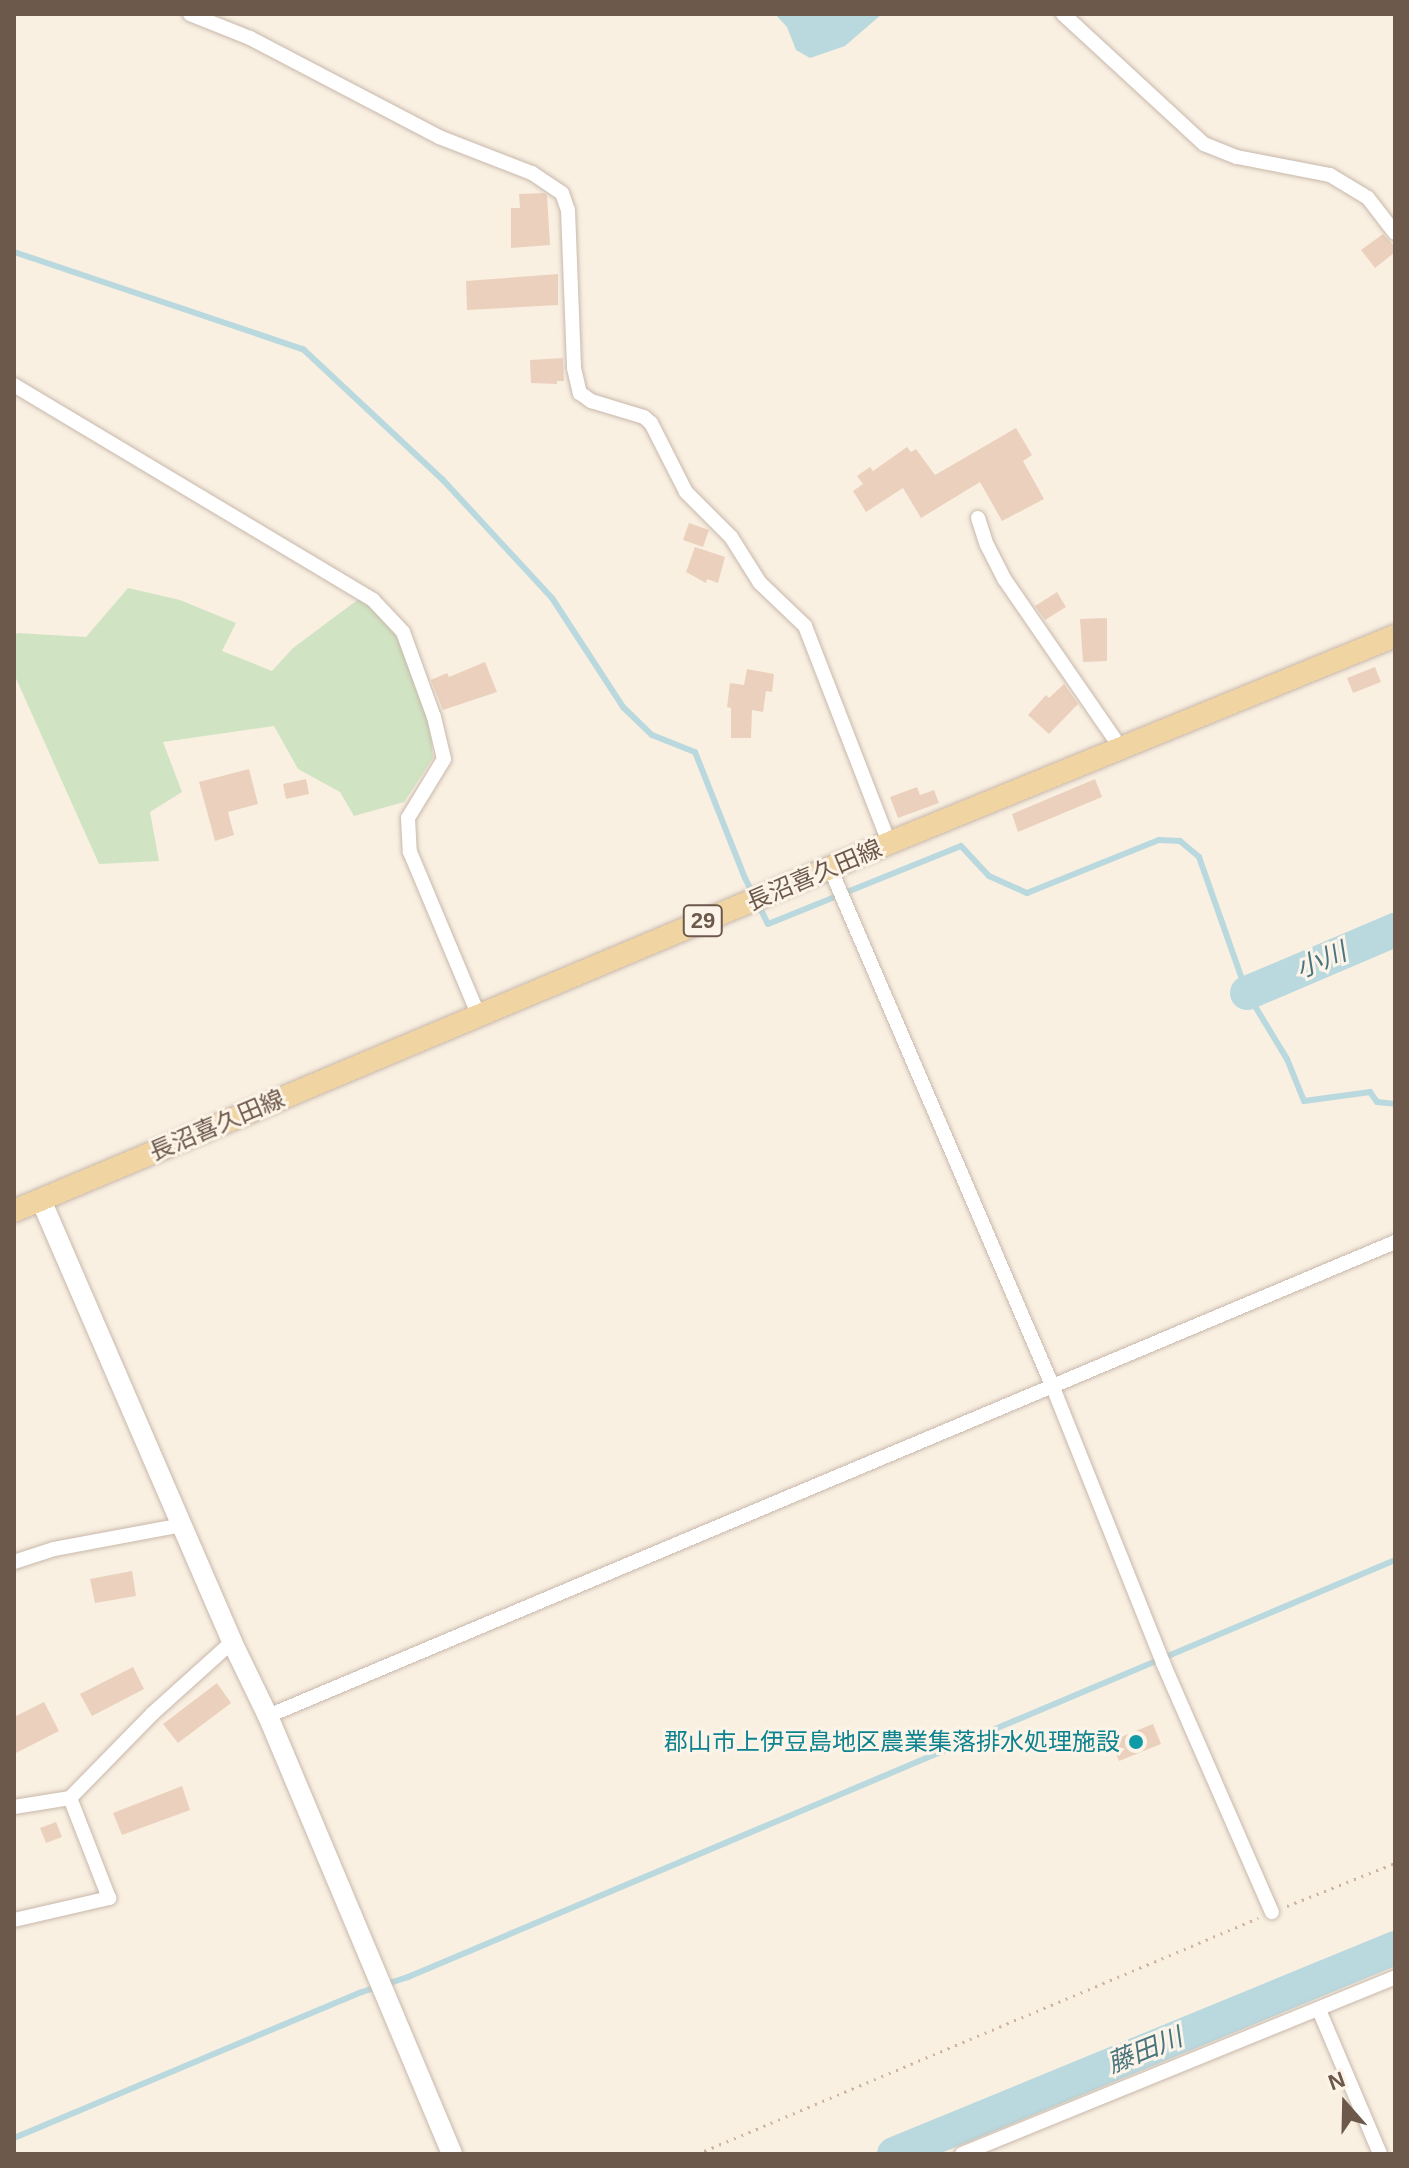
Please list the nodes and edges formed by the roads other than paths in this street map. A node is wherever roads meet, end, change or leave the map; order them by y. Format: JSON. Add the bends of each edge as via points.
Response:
{"nodes":[{"id":1,"x":190,"y":14,"type":"edge"},
{"id":2,"x":1063,"y":14,"type":"edge"},
{"id":3,"x":1395,"y":233,"type":"edge"},
{"id":4,"x":14,"y":385,"type":"edge"},
{"id":5,"x":978,"y":518,"type":"dead end"},
{"id":6,"x":1395,"y":636,"type":"edge"},
{"id":7,"x":1121,"y":748,"type":"junction"},
{"id":8,"x":889,"y":843,"type":"junction"},
{"id":9,"x":830,"y":868,"type":"junction"},
{"id":10,"x":478,"y":1014,"type":"junction"},
{"id":11,"x":41,"y":1200,"type":"junction"},
{"id":12,"x":14,"y":1211,"type":"edge"},
{"id":13,"x":1395,"y":1242,"type":"edge"},
{"id":14,"x":1052,"y":1385,"type":"junction"},
{"id":15,"x":182,"y":1525,"type":"junction"},
{"id":16,"x":14,"y":1562,"type":"edge"},
{"id":17,"x":232,"y":1642,"type":"junction"},
{"id":18,"x":268,"y":1716,"type":"junction"},
{"id":19,"x":70,"y":1798,"type":"junction"},
{"id":20,"x":14,"y":1807,"type":"edge"},
{"id":21,"x":1272,"y":1912,"type":"road end"},
{"id":22,"x":14,"y":1920,"type":"edge"},
{"id":23,"x":1395,"y":1977,"type":"edge"},
{"id":24,"x":1319,"y":2010,"type":"junction"},
{"id":25,"x":452,"y":2154,"type":"edge"},
{"id":26,"x":962,"y":2154,"type":"edge"},
{"id":27,"x":1380,"y":2154,"type":"edge"}],
"edges":[{"from":1,"to":8,"type":"street","via":[[250,38],[439,137],[532,173],[562,193],[568,210],[574,368],[580,393],[651,423],[686,492],[731,537],[760,583],[805,626]]},
{"from":2,"to":3,"type":"street","via":[[1204,144],[1237,157],[1330,175],[1368,198]]},
{"from":4,"to":10,"type":"street","via":[[373,600],[403,632],[444,759],[408,818],[410,852]]},
{"from":5,"to":7,"type":"street","via":[[1005,580]]},
{"from":6,"to":7,"type":"main road","name":"長沼喜久田線","number":"29"},
{"from":7,"to":8,"type":"main road","name":"長沼喜久田線","number":"29"},
{"from":8,"to":9,"type":"main road","name":"長沼喜久田線","number":"29"},
{"from":9,"to":10,"type":"main road","name":"長沼喜久田線","number":"29"},
{"from":9,"to":14,"type":"street"},
{"from":10,"to":11,"type":"main road","name":"長沼喜久田線","number":"29"},
{"from":11,"to":12,"type":"main road","name":"長沼喜久田線","number":"29"},
{"from":11,"to":15,"type":"street"},
{"from":13,"to":14,"type":"street"},
{"from":14,"to":18,"type":"street"},
{"from":14,"to":21,"type":"street","via":[[1163,1663]]},
{"from":15,"to":16,"type":"street","via":[[54,1549]]},
{"from":15,"to":17,"type":"street"},
{"from":17,"to":18,"type":"street"},
{"from":17,"to":19,"type":"street"},
{"from":18,"to":25,"type":"street"},
{"from":19,"to":20,"type":"street"},
{"from":19,"to":22,"type":"street","via":[[109,1898]]},
{"from":23,"to":24,"type":"street"},
{"from":24,"to":26,"type":"street"},
{"from":24,"to":27,"type":"street"}]}
